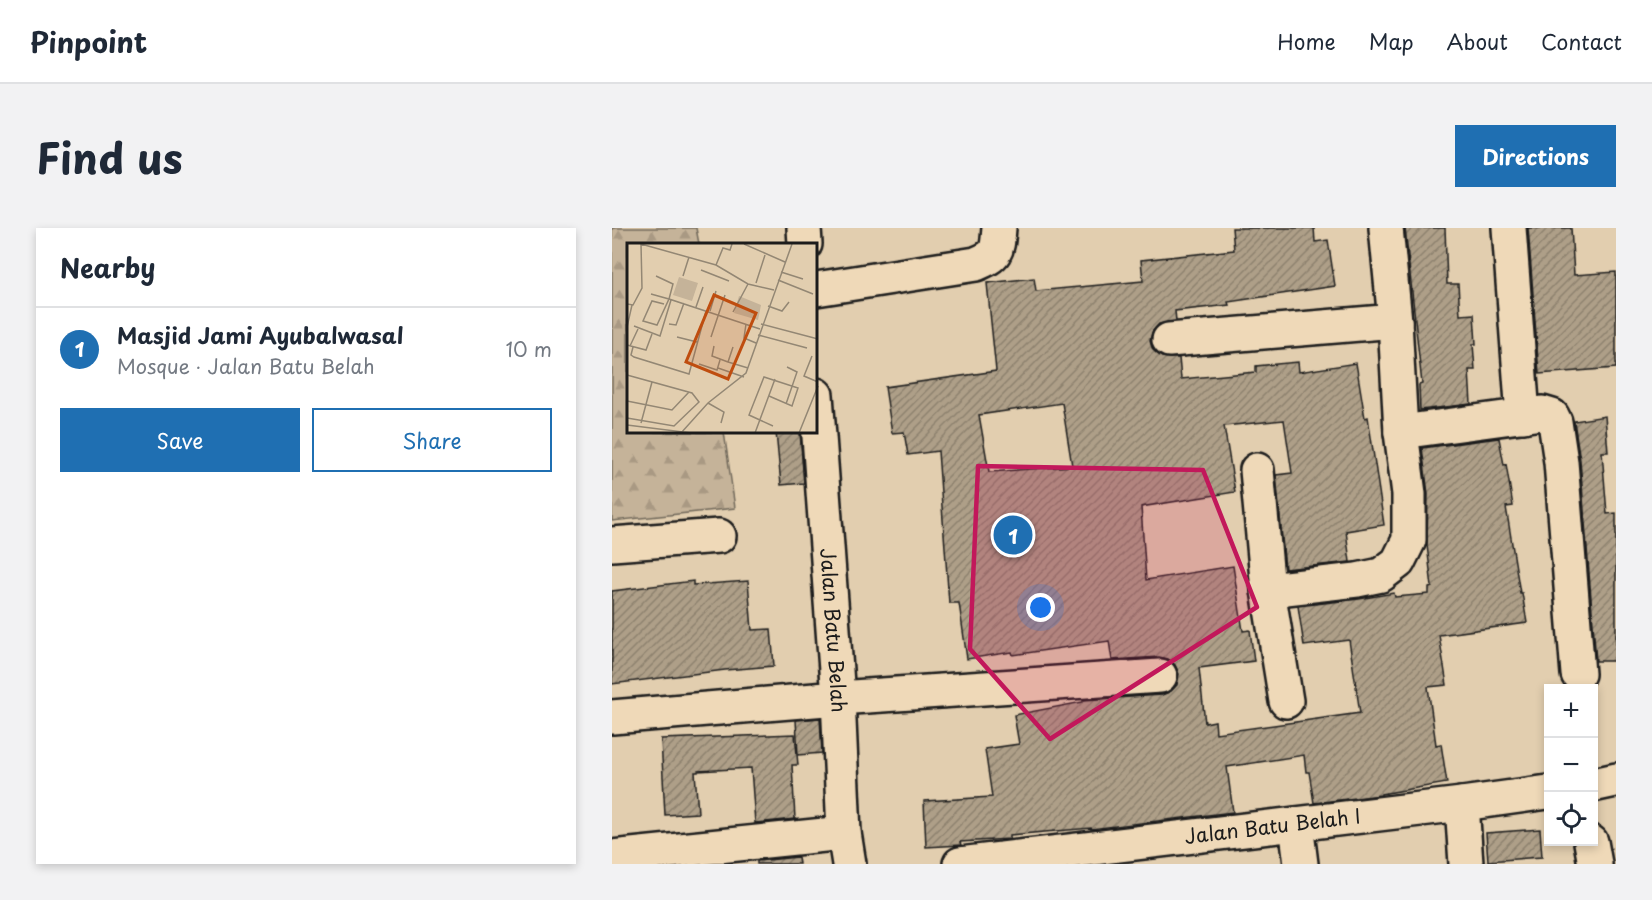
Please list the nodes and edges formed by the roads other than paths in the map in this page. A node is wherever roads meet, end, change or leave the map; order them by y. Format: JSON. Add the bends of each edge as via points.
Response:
{"nodes":[{"id":1,"x":804,"y":228,"type":"edge"},
{"id":2,"x":999,"y":228,"type":"edge"},
{"id":3,"x":1386,"y":228,"type":"edge"},
{"id":4,"x":1509,"y":228,"type":"edge"},
{"id":5,"x":805,"y":243,"type":"edge"},
{"id":6,"x":818,"y":289,"type":"edge"},
{"id":7,"x":1395,"y":321,"type":"junction"},
{"id":8,"x":1169,"y":340,"type":"dead end"},
{"id":9,"x":1523,"y":416,"type":"junction"},
{"id":10,"x":818,"y":423,"type":"edge"},
{"id":11,"x":1401,"y":432,"type":"junction"},
{"id":12,"x":1257,"y":470,"type":"dead end"},
{"id":13,"x":719,"y":536,"type":"dead end"},
{"id":14,"x":612,"y":544,"type":"edge"},
{"id":15,"x":1268,"y":590,"type":"junction"},
{"id":16,"x":1578,"y":674,"type":"dead end"},
{"id":17,"x":1160,"y":676,"type":"dead end"},
{"id":18,"x":838,"y":698,"type":"junction"},
{"id":19,"x":1286,"y":701,"type":"dead end"},
{"id":20,"x":612,"y":717,"type":"edge"},
{"id":21,"x":1616,"y":780,"type":"edge"},
{"id":22,"x":1598,"y":784,"type":"edge"},
{"id":23,"x":1544,"y":793,"type":"edge"},
{"id":24,"x":1462,"y":804,"type":"junction"},
{"id":25,"x":1299,"y":846,"type":"edge"},
{"id":26,"x":1593,"y":846,"type":"edge"},
{"id":27,"x":846,"y":848,"type":"edge"},
{"id":28,"x":612,"y":857,"type":"edge"},
{"id":29,"x":960,"y":864,"type":"edge"},
{"id":30,"x":1466,"y":864,"type":"edge"},
{"id":31,"x":1595,"y":864,"type":"edge"}],
"edges":[{"from":1,"to":5,"type":"street"},
{"from":2,"to":6,"type":"street","via":[[997,249],[976,264]]},
{"from":3,"to":7,"type":"street"},
{"from":4,"to":9,"type":"street"},
{"from":7,"to":8,"type":"street"},
{"from":7,"to":11,"type":"street"},
{"from":9,"to":11,"type":"street"},
{"from":9,"to":16,"type":"street","via":[[1547,414],[1555,422]]},
{"from":10,"to":18,"type":"street","name":"Jalan Batu Belah"},
{"from":11,"to":15,"type":"street","via":[[1409,494],[1409,540],[1398,562],[1382,575],[1365,579]]},
{"from":12,"to":15,"type":"street"},
{"from":13,"to":14,"type":"street"},
{"from":15,"to":19,"type":"street"},
{"from":17,"to":18,"type":"street"},
{"from":18,"to":20,"type":"street"},
{"from":18,"to":27,"type":"street","name":"Jalan Batu Belah"},
{"from":21,"to":22,"type":"street"},
{"from":23,"to":24,"type":"street","name":"Jalan Batu Belah I"},
{"from":24,"to":25,"type":"street","name":"Jalan Batu Belah I"},
{"from":24,"to":30,"type":"street"},
{"from":25,"to":29,"type":"street","name":"Jalan Batu Belah I"},
{"from":26,"to":31,"type":"street"},
{"from":27,"to":28,"type":"street"}]}
